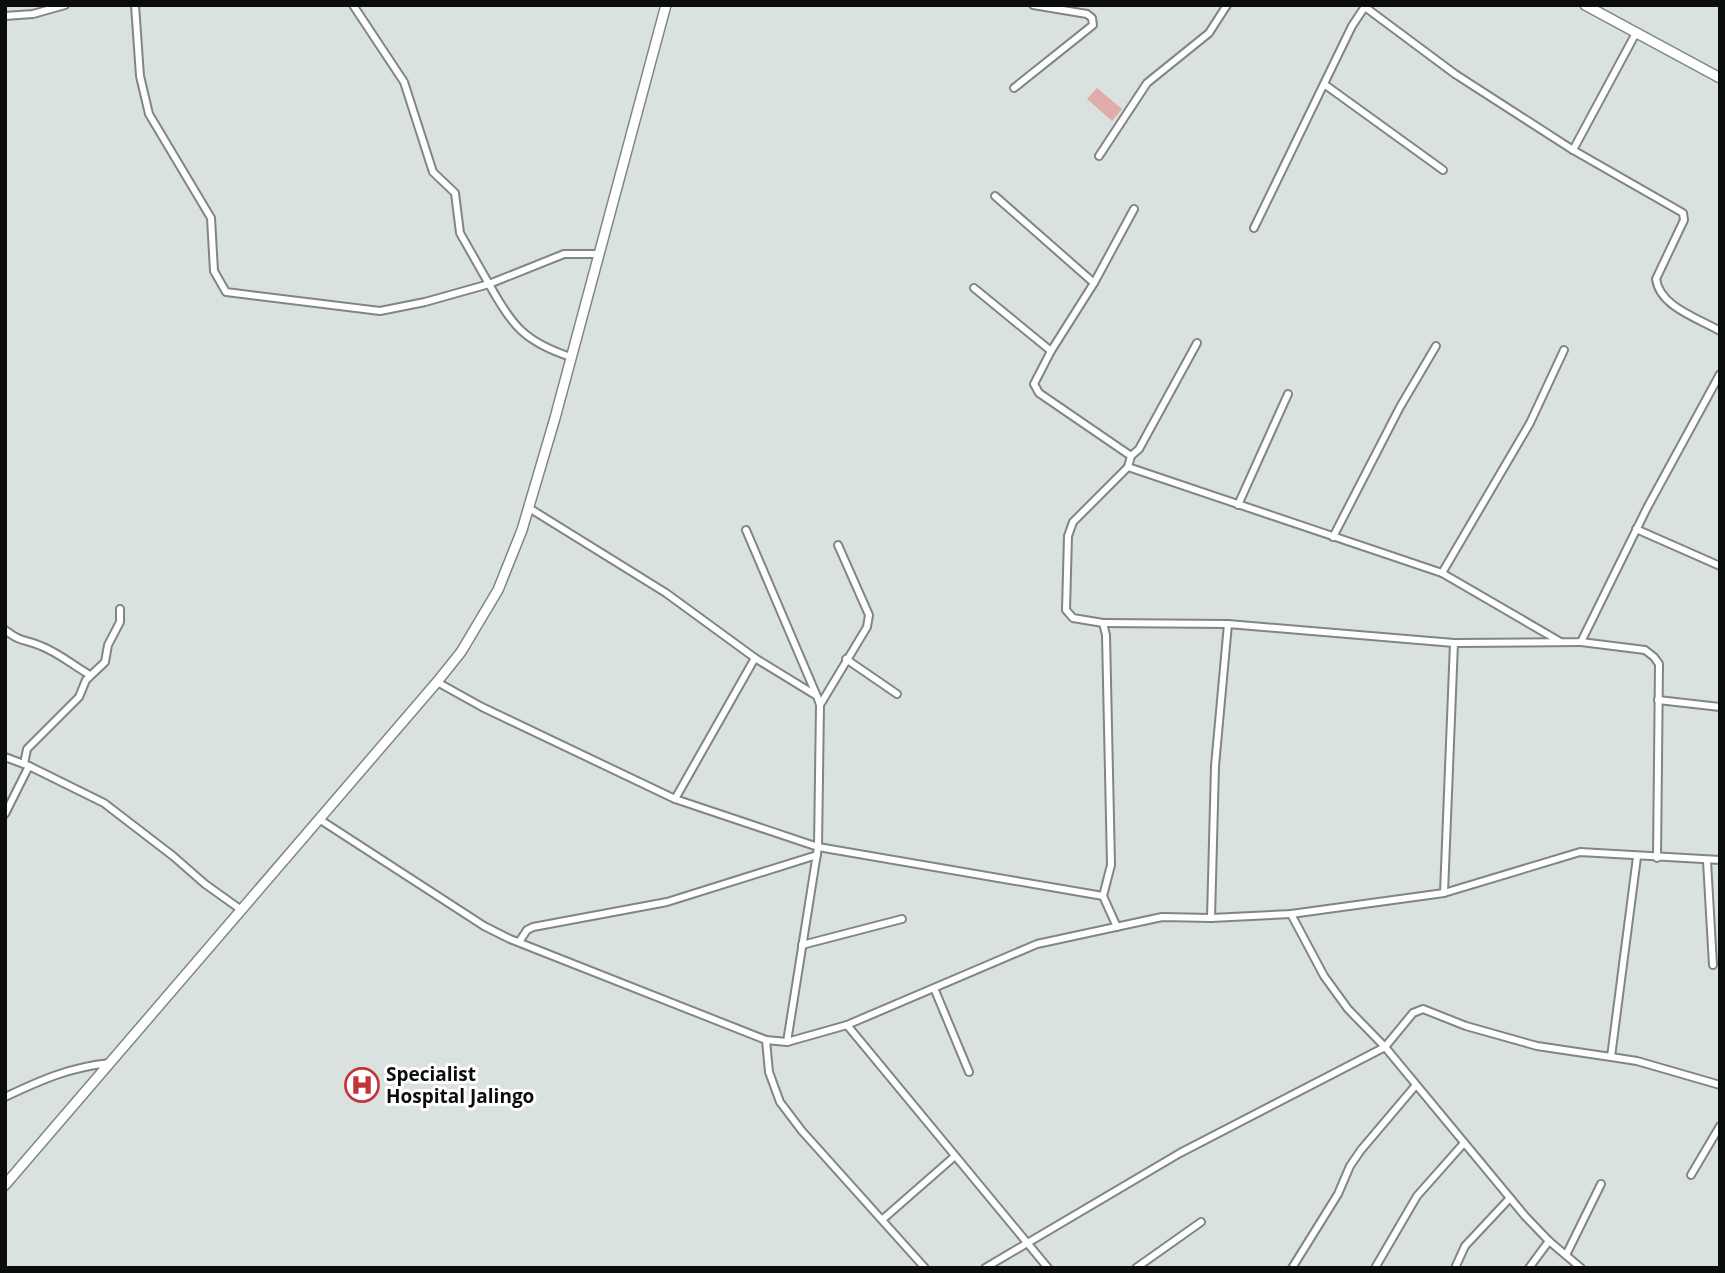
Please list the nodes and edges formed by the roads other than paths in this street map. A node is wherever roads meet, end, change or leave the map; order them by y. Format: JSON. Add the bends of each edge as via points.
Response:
{"nodes":[{"id":1,"x":65,"y":5,"type":"edge"},
{"id":2,"x":135,"y":5,"type":"edge"},
{"id":3,"x":353,"y":5,"type":"edge"},
{"id":4,"x":666,"y":5,"type":"edge"},
{"id":5,"x":1033,"y":5,"type":"edge"},
{"id":6,"x":1227,"y":5,"type":"edge"},
{"id":7,"x":1585,"y":5,"type":"edge"},
{"id":8,"x":1365,"y":6,"type":"edge"},
{"id":9,"x":1601,"y":9,"type":"edge"},
{"id":10,"x":5,"y":16,"type":"edge"},
{"id":11,"x":1636,"y":33,"type":"junction"},
{"id":12,"x":1720,"y":78,"type":"edge"},
{"id":13,"x":1324,"y":84,"type":"junction"},
{"id":14,"x":1014,"y":88,"type":"dead end"},
{"id":15,"x":1573,"y":150,"type":"junction"},
{"id":16,"x":1099,"y":156,"type":"dead end"},
{"id":17,"x":1443,"y":170,"type":"dead end"},
{"id":18,"x":995,"y":196,"type":"dead end"},
{"id":19,"x":1135,"y":209,"type":"dead end"},
{"id":20,"x":1254,"y":228,"type":"dead end"},
{"id":21,"x":599,"y":254,"type":"junction"},
{"id":22,"x":1094,"y":283,"type":"junction"},
{"id":23,"x":489,"y":284,"type":"junction"},
{"id":24,"x":974,"y":288,"type":"dead end"},
{"id":25,"x":1720,"y":331,"type":"edge"},
{"id":26,"x":1197,"y":343,"type":"dead end"},
{"id":27,"x":1436,"y":346,"type":"dead end"},
{"id":28,"x":1563,"y":350,"type":"dead end"},
{"id":29,"x":1051,"y":351,"type":"junction"},
{"id":30,"x":571,"y":358,"type":"junction"},
{"id":31,"x":1720,"y":374,"type":"edge"},
{"id":32,"x":1288,"y":394,"type":"dead end"},
{"id":33,"x":1132,"y":456,"type":"junction"},
{"id":34,"x":1128,"y":467,"type":"junction"},
{"id":35,"x":1238,"y":505,"type":"junction"},
{"id":36,"x":529,"y":508,"type":"junction"},
{"id":37,"x":1636,"y":529,"type":"junction"},
{"id":38,"x":746,"y":530,"type":"dead end"},
{"id":39,"x":1333,"y":537,"type":"junction"},
{"id":40,"x":838,"y":545,"type":"dead end"},
{"id":41,"x":1720,"y":566,"type":"edge"},
{"id":42,"x":1442,"y":573,"type":"junction"},
{"id":43,"x":120,"y":609,"type":"dead end"},
{"id":44,"x":1103,"y":623,"type":"junction"},
{"id":45,"x":1228,"y":624,"type":"junction"},
{"id":46,"x":5,"y":630,"type":"edge"},
{"id":47,"x":1559,"y":641,"type":"junction"},
{"id":48,"x":1581,"y":642,"type":"junction"},
{"id":49,"x":1454,"y":643,"type":"junction"},
{"id":50,"x":755,"y":658,"type":"junction"},
{"id":51,"x":846,"y":659,"type":"junction"},
{"id":52,"x":90,"y":675,"type":"junction"},
{"id":53,"x":437,"y":682,"type":"junction"},
{"id":54,"x":897,"y":694,"type":"dead end"},
{"id":55,"x":817,"y":696,"type":"junction"},
{"id":56,"x":1658,"y":700,"type":"junction"},
{"id":57,"x":820,"y":705,"type":"junction"},
{"id":58,"x":1720,"y":707,"type":"edge"},
{"id":59,"x":5,"y":757,"type":"edge"},
{"id":60,"x":27,"y":765,"type":"junction"},
{"id":61,"x":675,"y":799,"type":"junction"},
{"id":62,"x":5,"y":814,"type":"edge"},
{"id":63,"x":319,"y":819,"type":"junction"},
{"id":64,"x":817,"y":851,"type":"junction"},
{"id":65,"x":1637,"y":857,"type":"junction"},
{"id":66,"x":1657,"y":858,"type":"junction"},
{"id":67,"x":1720,"y":860,"type":"edge"},
{"id":68,"x":1707,"y":861,"type":"junction"},
{"id":69,"x":1444,"y":893,"type":"junction"},
{"id":70,"x":1103,"y":896,"type":"junction"},
{"id":71,"x":240,"y":909,"type":"junction"},
{"id":72,"x":1292,"y":914,"type":"junction"},
{"id":73,"x":1211,"y":918,"type":"junction"},
{"id":74,"x":902,"y":919,"type":"dead end"},
{"id":75,"x":1117,"y":927,"type":"junction"},
{"id":76,"x":519,"y":942,"type":"junction"},
{"id":77,"x":802,"y":945,"type":"junction"},
{"id":78,"x":1713,"y":965,"type":"dead end"},
{"id":79,"x":934,"y":988,"type":"junction"},
{"id":80,"x":847,"y":1025,"type":"junction"},
{"id":81,"x":766,"y":1040,"type":"junction"},
{"id":82,"x":787,"y":1042,"type":"junction"},
{"id":83,"x":1385,"y":1046,"type":"junction"},
{"id":84,"x":1611,"y":1056,"type":"junction"},
{"id":85,"x":110,"y":1063,"type":"junction"},
{"id":86,"x":968,"y":1072,"type":"dead end"},
{"id":87,"x":1416,"y":1085,"type":"junction"},
{"id":88,"x":1720,"y":1085,"type":"edge"},
{"id":89,"x":5,"y":1097,"type":"edge"},
{"id":90,"x":1720,"y":1126,"type":"edge"},
{"id":91,"x":1464,"y":1143,"type":"junction"},
{"id":92,"x":955,"y":1156,"type":"junction"},
{"id":93,"x":1691,"y":1175,"type":"dead end"},
{"id":94,"x":1601,"y":1184,"type":"dead end"},
{"id":95,"x":5,"y":1185,"type":"edge"},
{"id":96,"x":1510,"y":1198,"type":"junction"},
{"id":97,"x":883,"y":1219,"type":"junction"},
{"id":98,"x":1201,"y":1222,"type":"dead end"},
{"id":99,"x":1549,"y":1241,"type":"junction"},
{"id":100,"x":1027,"y":1243,"type":"junction"},
{"id":101,"x":1566,"y":1255,"type":"junction"},
{"id":102,"x":925,"y":1268,"type":"edge"},
{"id":103,"x":985,"y":1268,"type":"edge"},
{"id":104,"x":1048,"y":1268,"type":"edge"},
{"id":105,"x":1136,"y":1268,"type":"edge"},
{"id":106,"x":1292,"y":1268,"type":"edge"},
{"id":107,"x":1375,"y":1268,"type":"edge"},
{"id":108,"x":1455,"y":1268,"type":"edge"},
{"id":109,"x":1529,"y":1268,"type":"edge"},
{"id":110,"x":1581,"y":1268,"type":"edge"}],
"edges":[{"from":1,"to":10,"type":"street"},
{"from":2,"to":23,"type":"street","via":[[140,76],[149,114],[211,218],[214,271],[226,292],[380,311]]},
{"from":3,"to":23,"type":"street","via":[[404,82],[433,172],[455,192],[460,233]]},
{"from":4,"to":21,"type":"main road"},
{"from":5,"to":14,"type":"street","via":[[1087,14],[1093,25]]},
{"from":6,"to":16,"type":"street","via":[[1209,33],[1147,82]]},
{"from":7,"to":9,"type":"main road"},
{"from":8,"to":13,"type":"street"},
{"from":8,"to":15,"type":"street","via":[[1455,74]]},
{"from":9,"to":11,"type":"main road"},
{"from":11,"to":12,"type":"main road"},
{"from":11,"to":15,"type":"street"},
{"from":13,"to":17,"type":"street"},
{"from":13,"to":20,"type":"street"},
{"from":15,"to":25,"type":"street","via":[[1683,213],[1684,220],[1656,279],[1657,288],[1664,299]]},
{"from":18,"to":22,"type":"street"},
{"from":19,"to":22,"type":"street"},
{"from":21,"to":23,"type":"street","via":[[564,254]]},
{"from":21,"to":30,"type":"main road"},
{"from":22,"to":29,"type":"street"},
{"from":23,"to":30,"type":"street","via":[[517,328],[545,349]]},
{"from":24,"to":29,"type":"street"},
{"from":26,"to":33,"type":"street"},
{"from":27,"to":39,"type":"street"},
{"from":28,"to":42,"type":"street","via":[[1530,423]]},
{"from":29,"to":33,"type":"street","via":[[1034,384],[1039,393]]},
{"from":30,"to":36,"type":"main road"},
{"from":31,"to":37,"type":"street"},
{"from":32,"to":35,"type":"street"},
{"from":33,"to":34,"type":"street"},
{"from":34,"to":35,"type":"street"},
{"from":34,"to":44,"type":"street","via":[[1073,522],[1068,536],[1066,610],[1073,618]]},
{"from":35,"to":39,"type":"street"},
{"from":36,"to":50,"type":"street","via":[[666,593]]},
{"from":36,"to":53,"type":"main road","via":[[498,590]]},
{"from":37,"to":41,"type":"street"},
{"from":37,"to":48,"type":"street"},
{"from":38,"to":55,"type":"street"},
{"from":39,"to":42,"type":"street"},
{"from":40,"to":51,"type":"street","via":[[869,614],[867,627]]},
{"from":42,"to":47,"type":"street"},
{"from":43,"to":52,"type":"street","via":[[120,622],[105,662]]},
{"from":44,"to":45,"type":"street"},
{"from":44,"to":70,"type":"street","via":[[1111,865]]},
{"from":45,"to":49,"type":"street"},
{"from":45,"to":73,"type":"street","via":[[1216,766]]},
{"from":46,"to":52,"type":"street","via":[[22,642],[56,653]]},
{"from":47,"to":48,"type":"street"},
{"from":47,"to":49,"type":"street"},
{"from":48,"to":56,"type":"street","via":[[1650,652],[1659,664]]},
{"from":49,"to":69,"type":"street"},
{"from":50,"to":55,"type":"street"},
{"from":50,"to":61,"type":"street"},
{"from":51,"to":54,"type":"street"},
{"from":51,"to":57,"type":"street"},
{"from":52,"to":60,"type":"street","via":[[79,697],[27,748]]},
{"from":53,"to":61,"type":"street"},
{"from":53,"to":63,"type":"main road"},
{"from":55,"to":57,"type":"street"},
{"from":56,"to":58,"type":"street"},
{"from":56,"to":66,"type":"street"},
{"from":57,"to":64,"type":"street"},
{"from":59,"to":60,"type":"street"},
{"from":60,"to":62,"type":"street"},
{"from":60,"to":71,"type":"street","via":[[104,803]]},
{"from":61,"to":64,"type":"street"},
{"from":63,"to":71,"type":"main road"},
{"from":63,"to":76,"type":"street","via":[[484,926]]},
{"from":64,"to":70,"type":"street"},
{"from":64,"to":76,"type":"street","via":[[667,902],[533,927]]},
{"from":64,"to":77,"type":"street"},
{"from":65,"to":66,"type":"street"},
{"from":65,"to":69,"type":"street","via":[[1580,852]]},
{"from":65,"to":84,"type":"street"},
{"from":66,"to":68,"type":"street"},
{"from":67,"to":68,"type":"street"},
{"from":68,"to":78,"type":"street"},
{"from":69,"to":72,"type":"street"},
{"from":70,"to":75,"type":"street"},
{"from":71,"to":85,"type":"main road"},
{"from":72,"to":73,"type":"street"},
{"from":72,"to":83,"type":"street","via":[[1324,976],[1348,1009]]},
{"from":73,"to":75,"type":"street","via":[[1162,917]]},
{"from":74,"to":77,"type":"street"},
{"from":75,"to":79,"type":"street","via":[[1037,944]]},
{"from":76,"to":81,"type":"street"},
{"from":77,"to":82,"type":"street"},
{"from":79,"to":80,"type":"street"},
{"from":79,"to":86,"type":"street"},
{"from":80,"to":82,"type":"street"},
{"from":80,"to":92,"type":"street"},
{"from":81,"to":82,"type":"street"},
{"from":81,"to":97,"type":"street","via":[[769,1072],[780,1102]]},
{"from":83,"to":84,"type":"street","via":[[1413,1013],[1423,1009],[1537,1046]]},
{"from":83,"to":87,"type":"street"},
{"from":83,"to":100,"type":"street","via":[[1180,1153]]},
{"from":84,"to":88,"type":"street"},
{"from":85,"to":89,"type":"street","via":[[57,1073]]},
{"from":85,"to":95,"type":"main road"},
{"from":87,"to":91,"type":"street"},
{"from":87,"to":106,"type":"street","via":[[1356,1158]]},
{"from":90,"to":93,"type":"street"},
{"from":91,"to":96,"type":"street"},
{"from":91,"to":107,"type":"street","via":[[1417,1196]]},
{"from":92,"to":97,"type":"street"},
{"from":92,"to":100,"type":"street"},
{"from":94,"to":101,"type":"street"},
{"from":96,"to":99,"type":"street"},
{"from":96,"to":108,"type":"street","via":[[1465,1246]]},
{"from":97,"to":102,"type":"street"},
{"from":98,"to":105,"type":"street"},
{"from":99,"to":101,"type":"street"},
{"from":99,"to":109,"type":"street"},
{"from":100,"to":103,"type":"street"},
{"from":100,"to":104,"type":"street"},
{"from":101,"to":110,"type":"street"}]}
